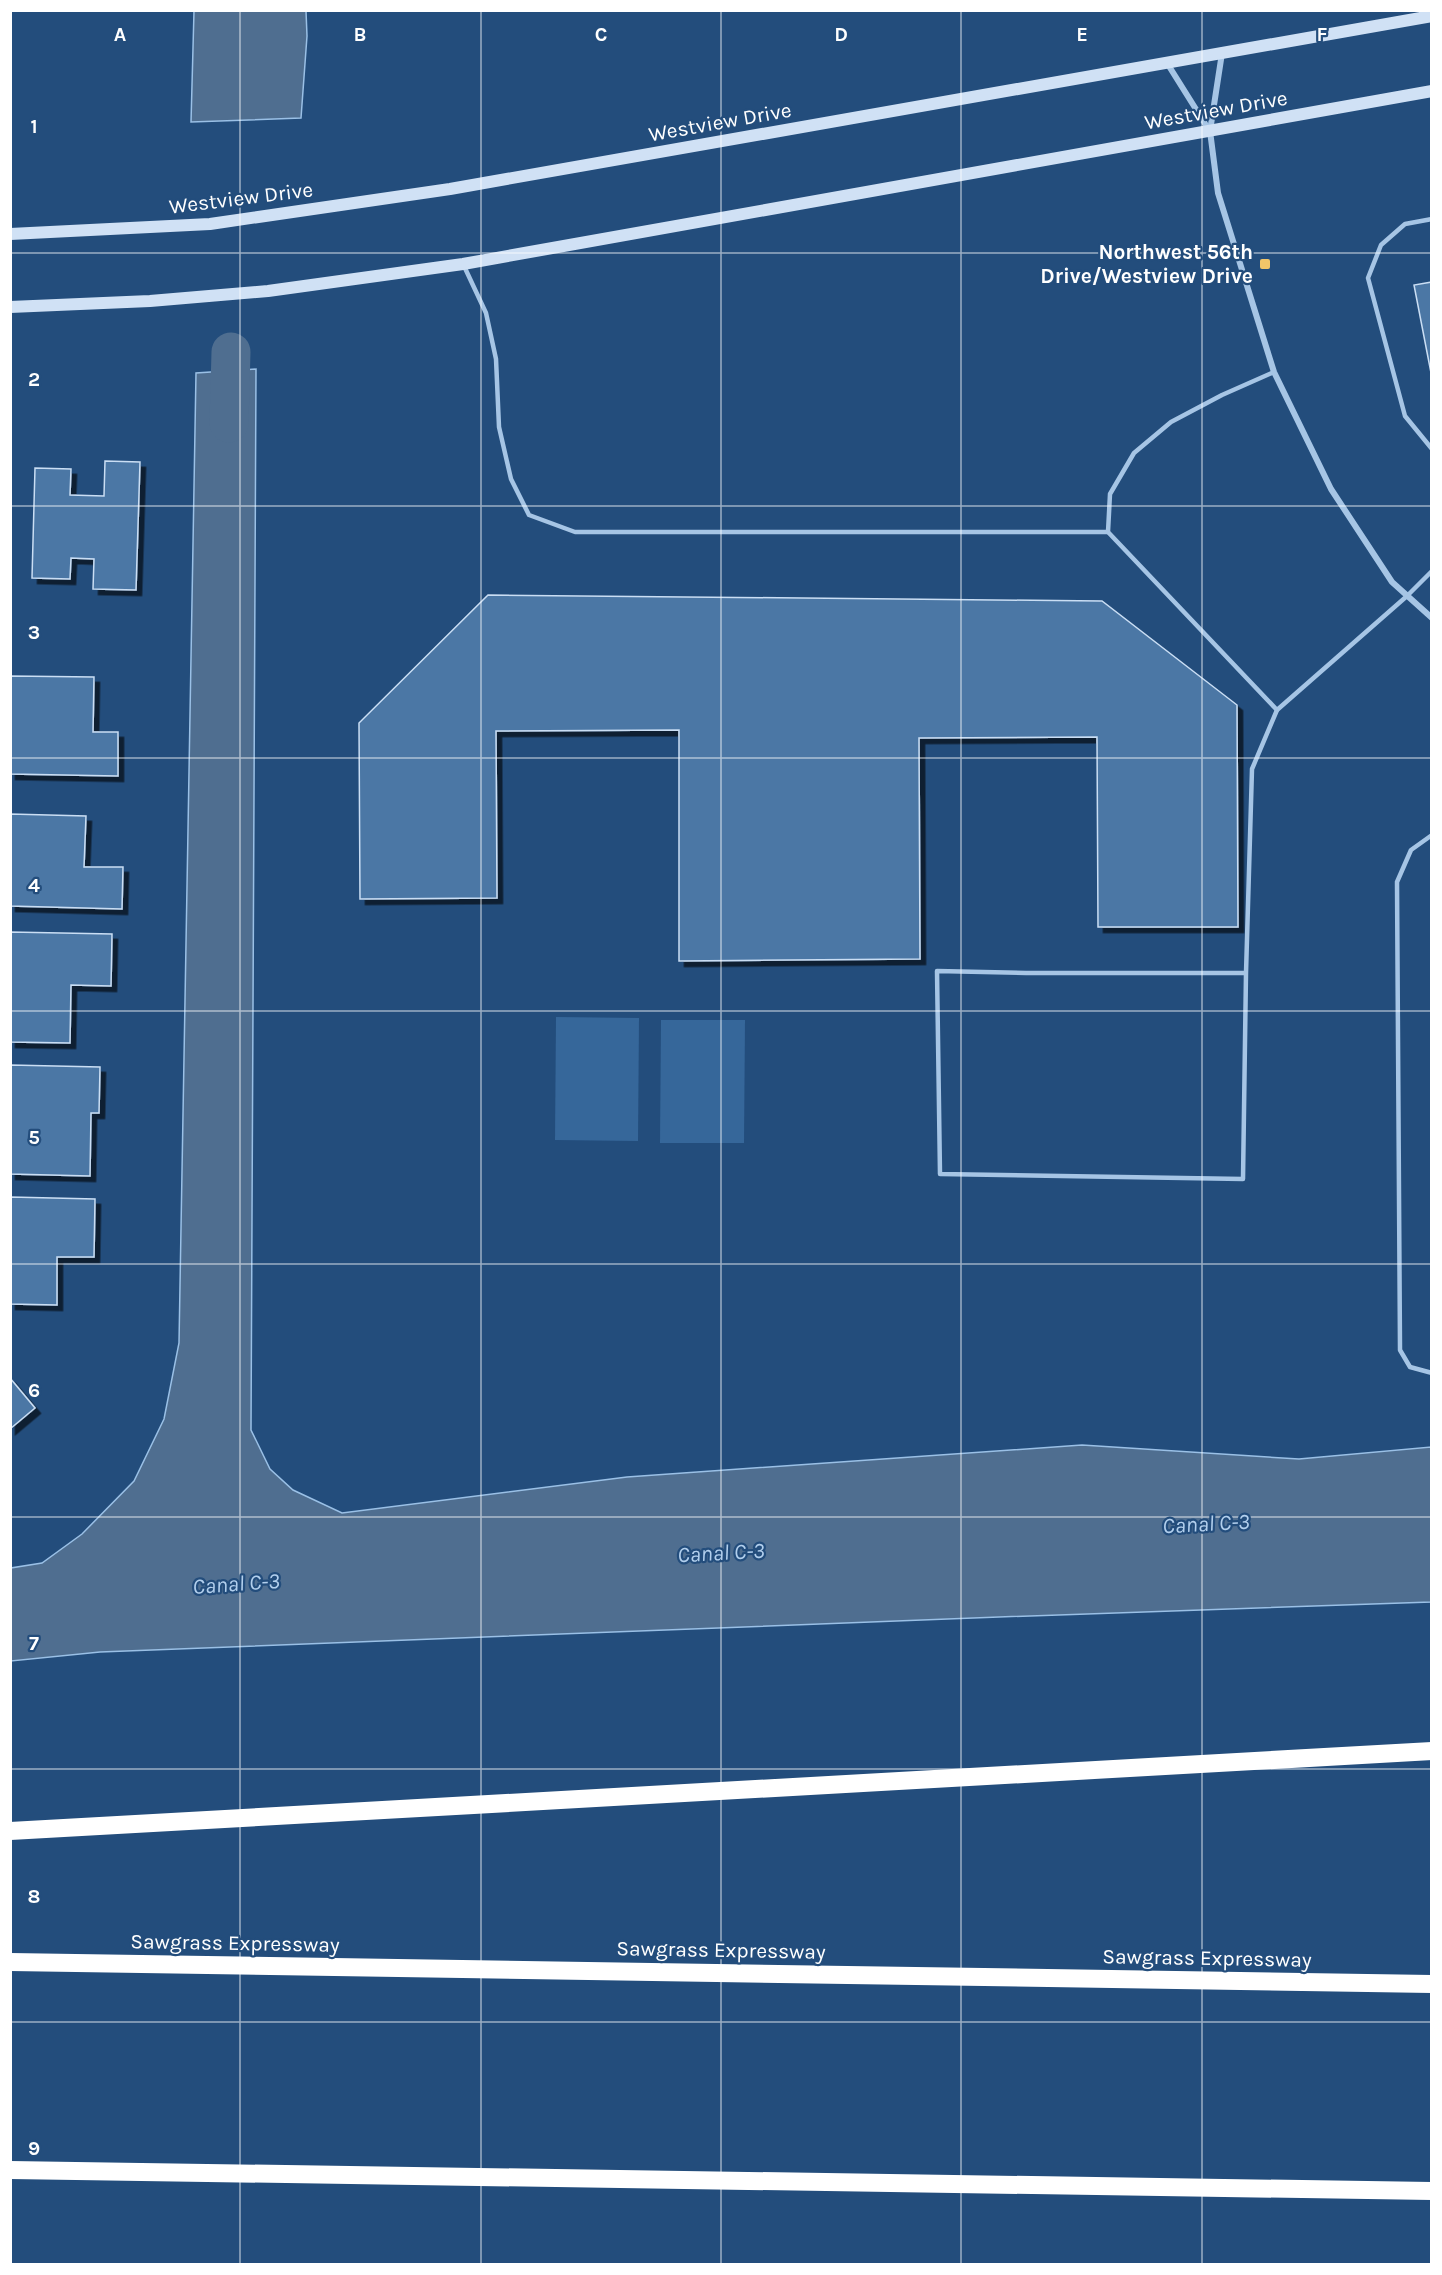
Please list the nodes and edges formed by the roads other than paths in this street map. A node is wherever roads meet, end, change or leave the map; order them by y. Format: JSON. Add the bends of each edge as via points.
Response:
{"nodes":[{"id":1,"x":1431,"y":16,"type":"edge"},
{"id":2,"x":1222,"y":52,"type":"junction"},
{"id":3,"x":1166,"y":62,"type":"junction"},
{"id":4,"x":1431,"y":91,"type":"edge"},
{"id":5,"x":1210,"y":130,"type":"junction"},
{"id":6,"x":1431,"y":219,"type":"edge"},
{"id":7,"x":10,"y":234,"type":"edge"},
{"id":8,"x":463,"y":264,"type":"junction"},
{"id":9,"x":10,"y":307,"type":"edge"},
{"id":10,"x":1274,"y":372,"type":"junction"},
{"id":11,"x":1431,"y":449,"type":"edge"},
{"id":12,"x":1108,"y":532,"type":"junction"},
{"id":13,"x":1431,"y":571,"type":"edge"},
{"id":14,"x":1407,"y":596,"type":"junction"},
{"id":15,"x":1431,"y":618,"type":"edge"},
{"id":16,"x":1277,"y":710,"type":"junction"},
{"id":17,"x":1431,"y":835,"type":"edge"},
{"id":18,"x":1246,"y":973,"type":"junction"},
{"id":19,"x":1431,"y":1373,"type":"edge"},
{"id":20,"x":1431,"y":1751,"type":"edge"},
{"id":21,"x":10,"y":1831,"type":"edge"},
{"id":22,"x":10,"y":1962,"type":"edge"},
{"id":23,"x":1431,"y":1984,"type":"edge"},
{"id":24,"x":10,"y":2170,"type":"edge"},
{"id":25,"x":1431,"y":2191,"type":"edge"}],
"edges":[{"from":1,"to":2,"type":"street","name":"Westview Drive"},
{"from":2,"to":3,"type":"street","name":"Westview Drive"},
{"from":2,"to":5,"type":"street"},
{"from":3,"to":5,"type":"street"},
{"from":3,"to":7,"type":"street","name":"Westview Drive","via":[[450,189],[210,224]]},
{"from":4,"to":5,"type":"street","name":"Westview Drive"},
{"from":5,"to":8,"type":"street","name":"Westview Drive"},
{"from":5,"to":10,"type":"street","via":[[1218,193]]},
{"from":6,"to":11,"type":"lane","via":[[1405,224],[1381,245],[1368,278],[1405,416]]},
{"from":8,"to":9,"type":"street","name":"Westview Drive","via":[[268,291]]},
{"from":8,"to":12,"type":"lane","via":[[486,313],[495,359],[499,426],[511,479],[529,515],[575,532]]},
{"from":10,"to":12,"type":"lane","via":[[1171,422],[1134,453],[1110,494]]},
{"from":10,"to":14,"type":"street","via":[[1331,489],[1392,582]]},
{"from":12,"to":16,"type":"lane"},
{"from":13,"to":14,"type":"lane"},
{"from":14,"to":15,"type":"street"},
{"from":14,"to":16,"type":"lane"},
{"from":16,"to":18,"type":"lane","via":[[1252,769]]},
{"from":17,"to":19,"type":"lane","via":[[1411,850],[1397,882],[1400,1350],[1410,1367]]},
{"from":18,"to":18,"type":"lane","via":[[937,971],[940,1174],[1243,1179]]},
{"from":20,"to":21,"type":"highway"},
{"from":22,"to":23,"type":"highway","name":"Sawgrass Expressway"},
{"from":24,"to":25,"type":"highway"}]}
